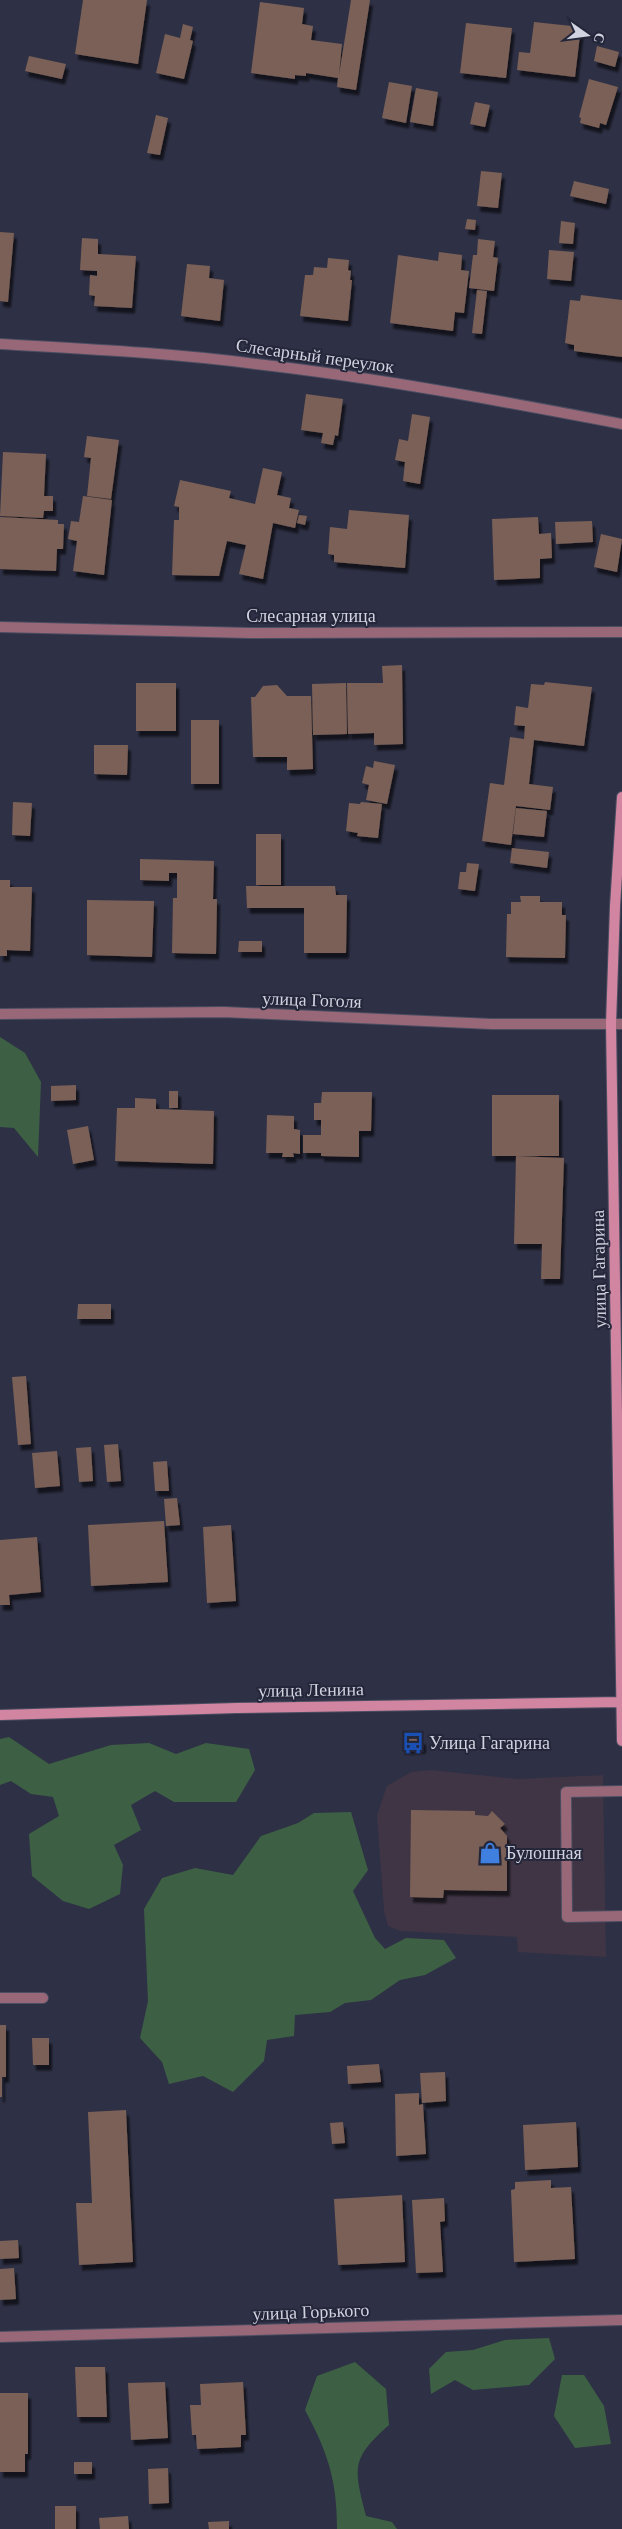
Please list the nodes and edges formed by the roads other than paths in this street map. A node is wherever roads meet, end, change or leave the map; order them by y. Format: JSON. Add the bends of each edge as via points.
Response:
{"nodes":[{"id":1,"x":0,"y":344,"type":"edge"},
{"id":2,"x":622,"y":424,"type":"edge"},
{"id":3,"x":0,"y":627,"type":"edge"},
{"id":4,"x":622,"y":632,"type":"edge"},
{"id":5,"x":622,"y":797,"type":"edge"},
{"id":6,"x":0,"y":1014,"type":"edge"},
{"id":7,"x":617,"y":1024,"type":"edge"},
{"id":8,"x":622,"y":1702,"type":"edge"},
{"id":9,"x":0,"y":1715,"type":"edge"},
{"id":10,"x":622,"y":1742,"type":"edge"},
{"id":11,"x":622,"y":1791,"type":"edge"},
{"id":12,"x":622,"y":1916,"type":"edge"},
{"id":13,"x":0,"y":1998,"type":"edge"},
{"id":14,"x":43,"y":1998,"type":"dead end"},
{"id":15,"x":622,"y":2320,"type":"edge"},
{"id":16,"x":0,"y":2337,"type":"edge"}],
"edges":[{"from":1,"to":2,"type":"street","name":"Слесарный переулок","via":[[152,352],[267,365],[440,389]]},
{"from":3,"to":4,"type":"street","name":"Слесарная улица","via":[[250,632]]},
{"from":5,"to":7,"type":"main road","name":"улица Гагарина"},
{"from":6,"to":7,"type":"street","name":"улица Гоголя","via":[[224,1012],[491,1024]]},
{"from":7,"to":8,"type":"main road","name":"улица Гагарина"},
{"from":8,"to":9,"type":"main road","name":"улица Ленина"},
{"from":8,"to":10,"type":"main road","name":"улица Гагарина"},
{"from":11,"to":12,"type":"street","via":[[566,1792],[568,1917]]},
{"from":13,"to":14,"type":"street"},
{"from":15,"to":16,"type":"street","name":"улица Горького"}]}
